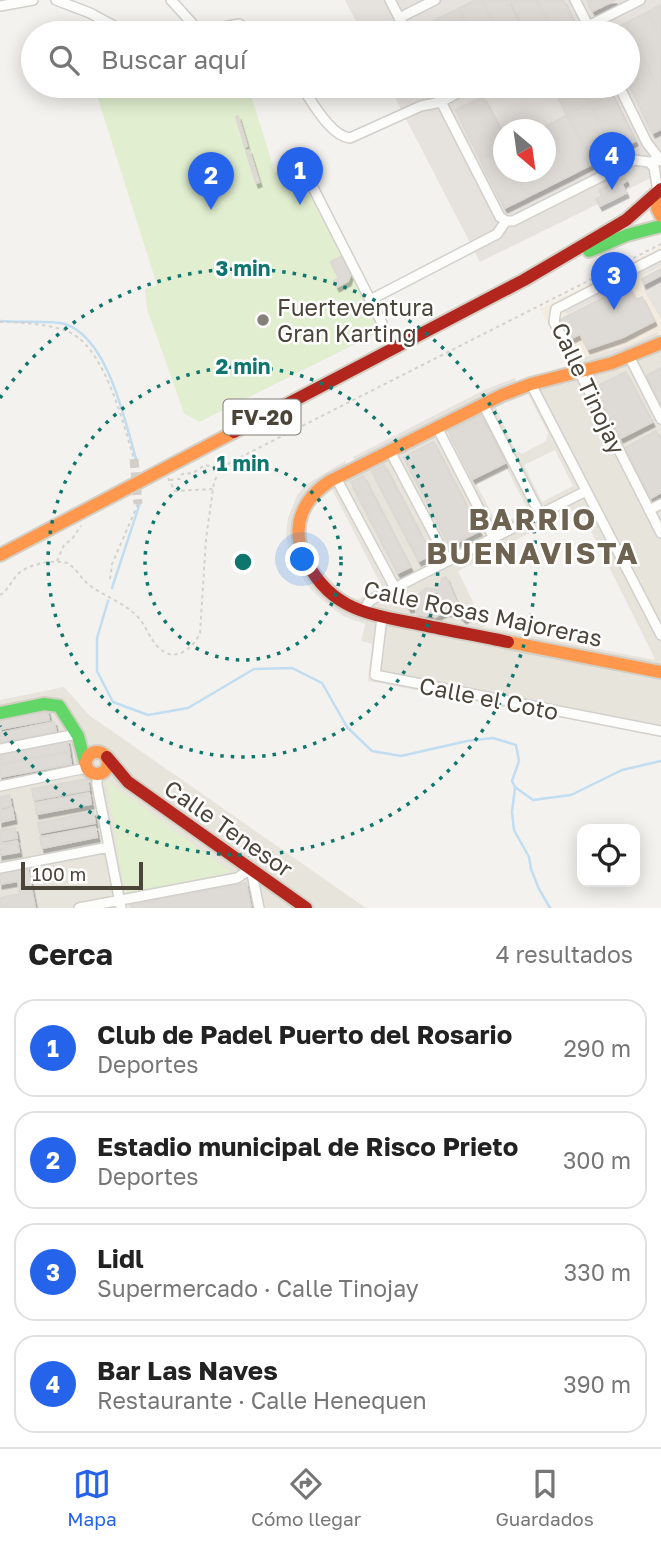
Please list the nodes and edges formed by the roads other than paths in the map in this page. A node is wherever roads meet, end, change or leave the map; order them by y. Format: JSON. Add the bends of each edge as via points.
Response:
{"nodes":[{"id":1,"x":33,"y":0,"type":"edge"},
{"id":2,"x":56,"y":0,"type":"edge"},
{"id":3,"x":171,"y":0,"type":"edge"},
{"id":4,"x":390,"y":0,"type":"edge"},
{"id":5,"x":435,"y":0,"type":"edge"},
{"id":6,"x":575,"y":0,"type":"edge"},
{"id":7,"x":640,"y":0,"type":"edge"},
{"id":8,"x":0,"y":6,"type":"edge"},
{"id":9,"x":399,"y":18,"type":"junction"},
{"id":10,"x":105,"y":21,"type":"edge"},
{"id":11,"x":187,"y":21,"type":"edge"},
{"id":12,"x":401,"y":21,"type":"edge"},
{"id":13,"x":586,"y":21,"type":"edge"},
{"id":14,"x":605,"y":21,"type":"edge"},
{"id":15,"x":310,"y":98,"type":"edge"},
{"id":16,"x":440,"y":98,"type":"edge"},
{"id":17,"x":449,"y":98,"type":"edge"},
{"id":18,"x":625,"y":98,"type":"edge"},
{"id":19,"x":442,"y":102,"type":"junction"},
{"id":20,"x":658,"y":164,"type":"edge"},
{"id":21,"x":303,"y":169,"type":"dead end"},
{"id":22,"x":660,"y":191,"type":"edge"},
{"id":23,"x":661,"y":216,"type":"edge"},
{"id":24,"x":506,"y":220,"type":"junction"},
{"id":25,"x":661,"y":226,"type":"edge"},
{"id":26,"x":661,"y":255,"type":"edge"},
{"id":27,"x":524,"y":280,"type":"junction"},
{"id":28,"x":370,"y":300,"type":"junction"},
{"id":29,"x":382,"y":323,"type":"dead end"},
{"id":30,"x":661,"y":342,"type":"edge"},
{"id":31,"x":629,"y":356,"type":"junction"},
{"id":32,"x":579,"y":372,"type":"junction"},
{"id":33,"x":531,"y":384,"type":"junction"},
{"id":34,"x":483,"y":404,"type":"junction"},
{"id":35,"x":661,"y":419,"type":"edge"},
{"id":36,"x":437,"y":427,"type":"junction"},
{"id":37,"x":390,"y":451,"type":"junction"},
{"id":38,"x":336,"y":478,"type":"junction"},
{"id":39,"x":586,"y":491,"type":"junction"},
{"id":40,"x":661,"y":504,"type":"edge"},
{"id":41,"x":649,"y":510,"type":"junction"},
{"id":42,"x":540,"y":514,"type":"junction"},
{"id":43,"x":661,"y":533,"type":"edge"},
{"id":44,"x":494,"y":538,"type":"junction"},
{"id":45,"x":0,"y":555,"type":"edge"},
{"id":46,"x":448,"y":561,"type":"junction"},
{"id":47,"x":395,"y":588,"type":"junction"},
{"id":48,"x":363,"y":613,"type":"junction"},
{"id":49,"x":382,"y":617,"type":"junction"},
{"id":50,"x":661,"y":635,"type":"edge"},
{"id":51,"x":661,"y":672,"type":"edge"},
{"id":52,"x":0,"y":713,"type":"edge"},
{"id":53,"x":661,"y":731,"type":"edge"},
{"id":54,"x":78,"y":735,"type":"junction"},
{"id":55,"x":0,"y":749,"type":"edge"},
{"id":56,"x":104,"y":755,"type":"junction"},
{"id":57,"x":92,"y":770,"type":"junction"},
{"id":58,"x":128,"y":782,"type":"junction"},
{"id":59,"x":0,"y":786,"type":"edge"},
{"id":60,"x":109,"y":847,"type":"junction"},
{"id":61,"x":0,"y":867,"type":"edge"},
{"id":62,"x":251,"y":869,"type":"junction"},
{"id":63,"x":120,"y":904,"type":"edge"},
{"id":64,"x":79,"y":908,"type":"edge"},
{"id":65,"x":259,"y":908,"type":"edge"},
{"id":66,"x":306,"y":908,"type":"edge"}],
"edges":[{"from":1,"to":8,"type":"street"},
{"from":2,"to":10,"type":"street"},
{"from":3,"to":11,"type":"street"},
{"from":4,"to":9,"type":"street"},
{"from":5,"to":9,"type":"street"},
{"from":6,"to":13,"type":"street"},
{"from":7,"to":14,"type":"street"},
{"from":9,"to":12,"type":"street"},
{"from":15,"to":19,"type":"street","via":[[333,130],[345,138],[421,106]]},
{"from":16,"to":19,"type":"street"},
{"from":17,"to":19,"type":"street"},
{"from":18,"to":20,"type":"street"},
{"from":19,"to":24,"type":"street","via":[[500,217]]},
{"from":20,"to":22,"type":"street"},
{"from":20,"to":24,"type":"street","via":[[635,160],[513,221]]},
{"from":21,"to":28,"type":"street"},
{"from":22,"to":23,"type":"street","via":[[657,208]]},
{"from":22,"to":27,"type":"street","number":"FV-20","via":[[626,220]]},
{"from":24,"to":28,"type":"street","via":[[497,234]]},
{"from":25,"to":27,"type":"street","number":"FV-20","via":[[627,235]]},
{"from":26,"to":32,"type":"street","name":"Calle Tinojay","via":[[556,309],[554,322]]},
{"from":27,"to":45,"type":"street","number":"FV-20"},
{"from":28,"to":29,"type":"street"},
{"from":30,"to":31,"type":"street","name":"Calle Rosas Majoreras"},
{"from":31,"to":32,"type":"street","name":"Calle Rosas Majoreras"},
{"from":31,"to":35,"type":"street"},
{"from":32,"to":33,"type":"street","name":"Calle Rosas Majoreras"},
{"from":32,"to":41,"type":"street","name":"Calle Tinojay"},
{"from":33,"to":34,"type":"street","name":"Calle Rosas Majoreras"},
{"from":33,"to":39,"type":"street"},
{"from":34,"to":36,"type":"street","name":"Calle Rosas Majoreras"},
{"from":34,"to":42,"type":"street"},
{"from":36,"to":37,"type":"street","name":"Calle Rosas Majoreras"},
{"from":36,"to":44,"type":"street"},
{"from":37,"to":38,"type":"street","name":"Calle Rosas Majoreras"},
{"from":37,"to":46,"type":"street"},
{"from":38,"to":47,"type":"street"},
{"from":38,"to":48,"type":"street","name":"Calle Rosas Majoreras","via":[[306,502],[299,543],[323,586]]},
{"from":39,"to":42,"type":"street"},
{"from":39,"to":50,"type":"street"},
{"from":40,"to":41,"type":"street"},
{"from":41,"to":43,"type":"street","name":"Calle Tinojay"},
{"from":42,"to":44,"type":"street"},
{"from":44,"to":46,"type":"street"},
{"from":46,"to":47,"type":"street"},
{"from":47,"to":48,"type":"street","via":[[369,601]]},
{"from":48,"to":49,"type":"street","name":"Calle Rosas Majoreras"},
{"from":49,"to":51,"type":"street","name":"Calle Rosas Majoreras"},
{"from":49,"to":53,"type":"street","name":"Calle el Coto","via":[[374,675]]},
{"from":52,"to":54,"type":"street","via":[[55,705]]},
{"from":54,"to":55,"type":"street"},
{"from":54,"to":56,"type":"street","name":"Calle Tenesor"},
{"from":54,"to":57,"type":"street"},
{"from":56,"to":57,"type":"street","via":[[107,768]]},
{"from":56,"to":57,"type":"street","via":[[90,754]]},
{"from":56,"to":58,"type":"street","name":"Calle Tenesor"},
{"from":57,"to":58,"type":"street","name":"Calle Tenesor"},
{"from":57,"to":59,"type":"street"},
{"from":57,"to":60,"type":"street"},
{"from":58,"to":62,"type":"street","name":"Calle Tenesor"},
{"from":60,"to":61,"type":"street"},
{"from":60,"to":63,"type":"street"},
{"from":62,"to":63,"type":"street","via":[[237,878]]},
{"from":62,"to":65,"type":"street"},
{"from":62,"to":66,"type":"street","name":"Calle Tenesor"},
{"from":63,"to":64,"type":"street"}]}
